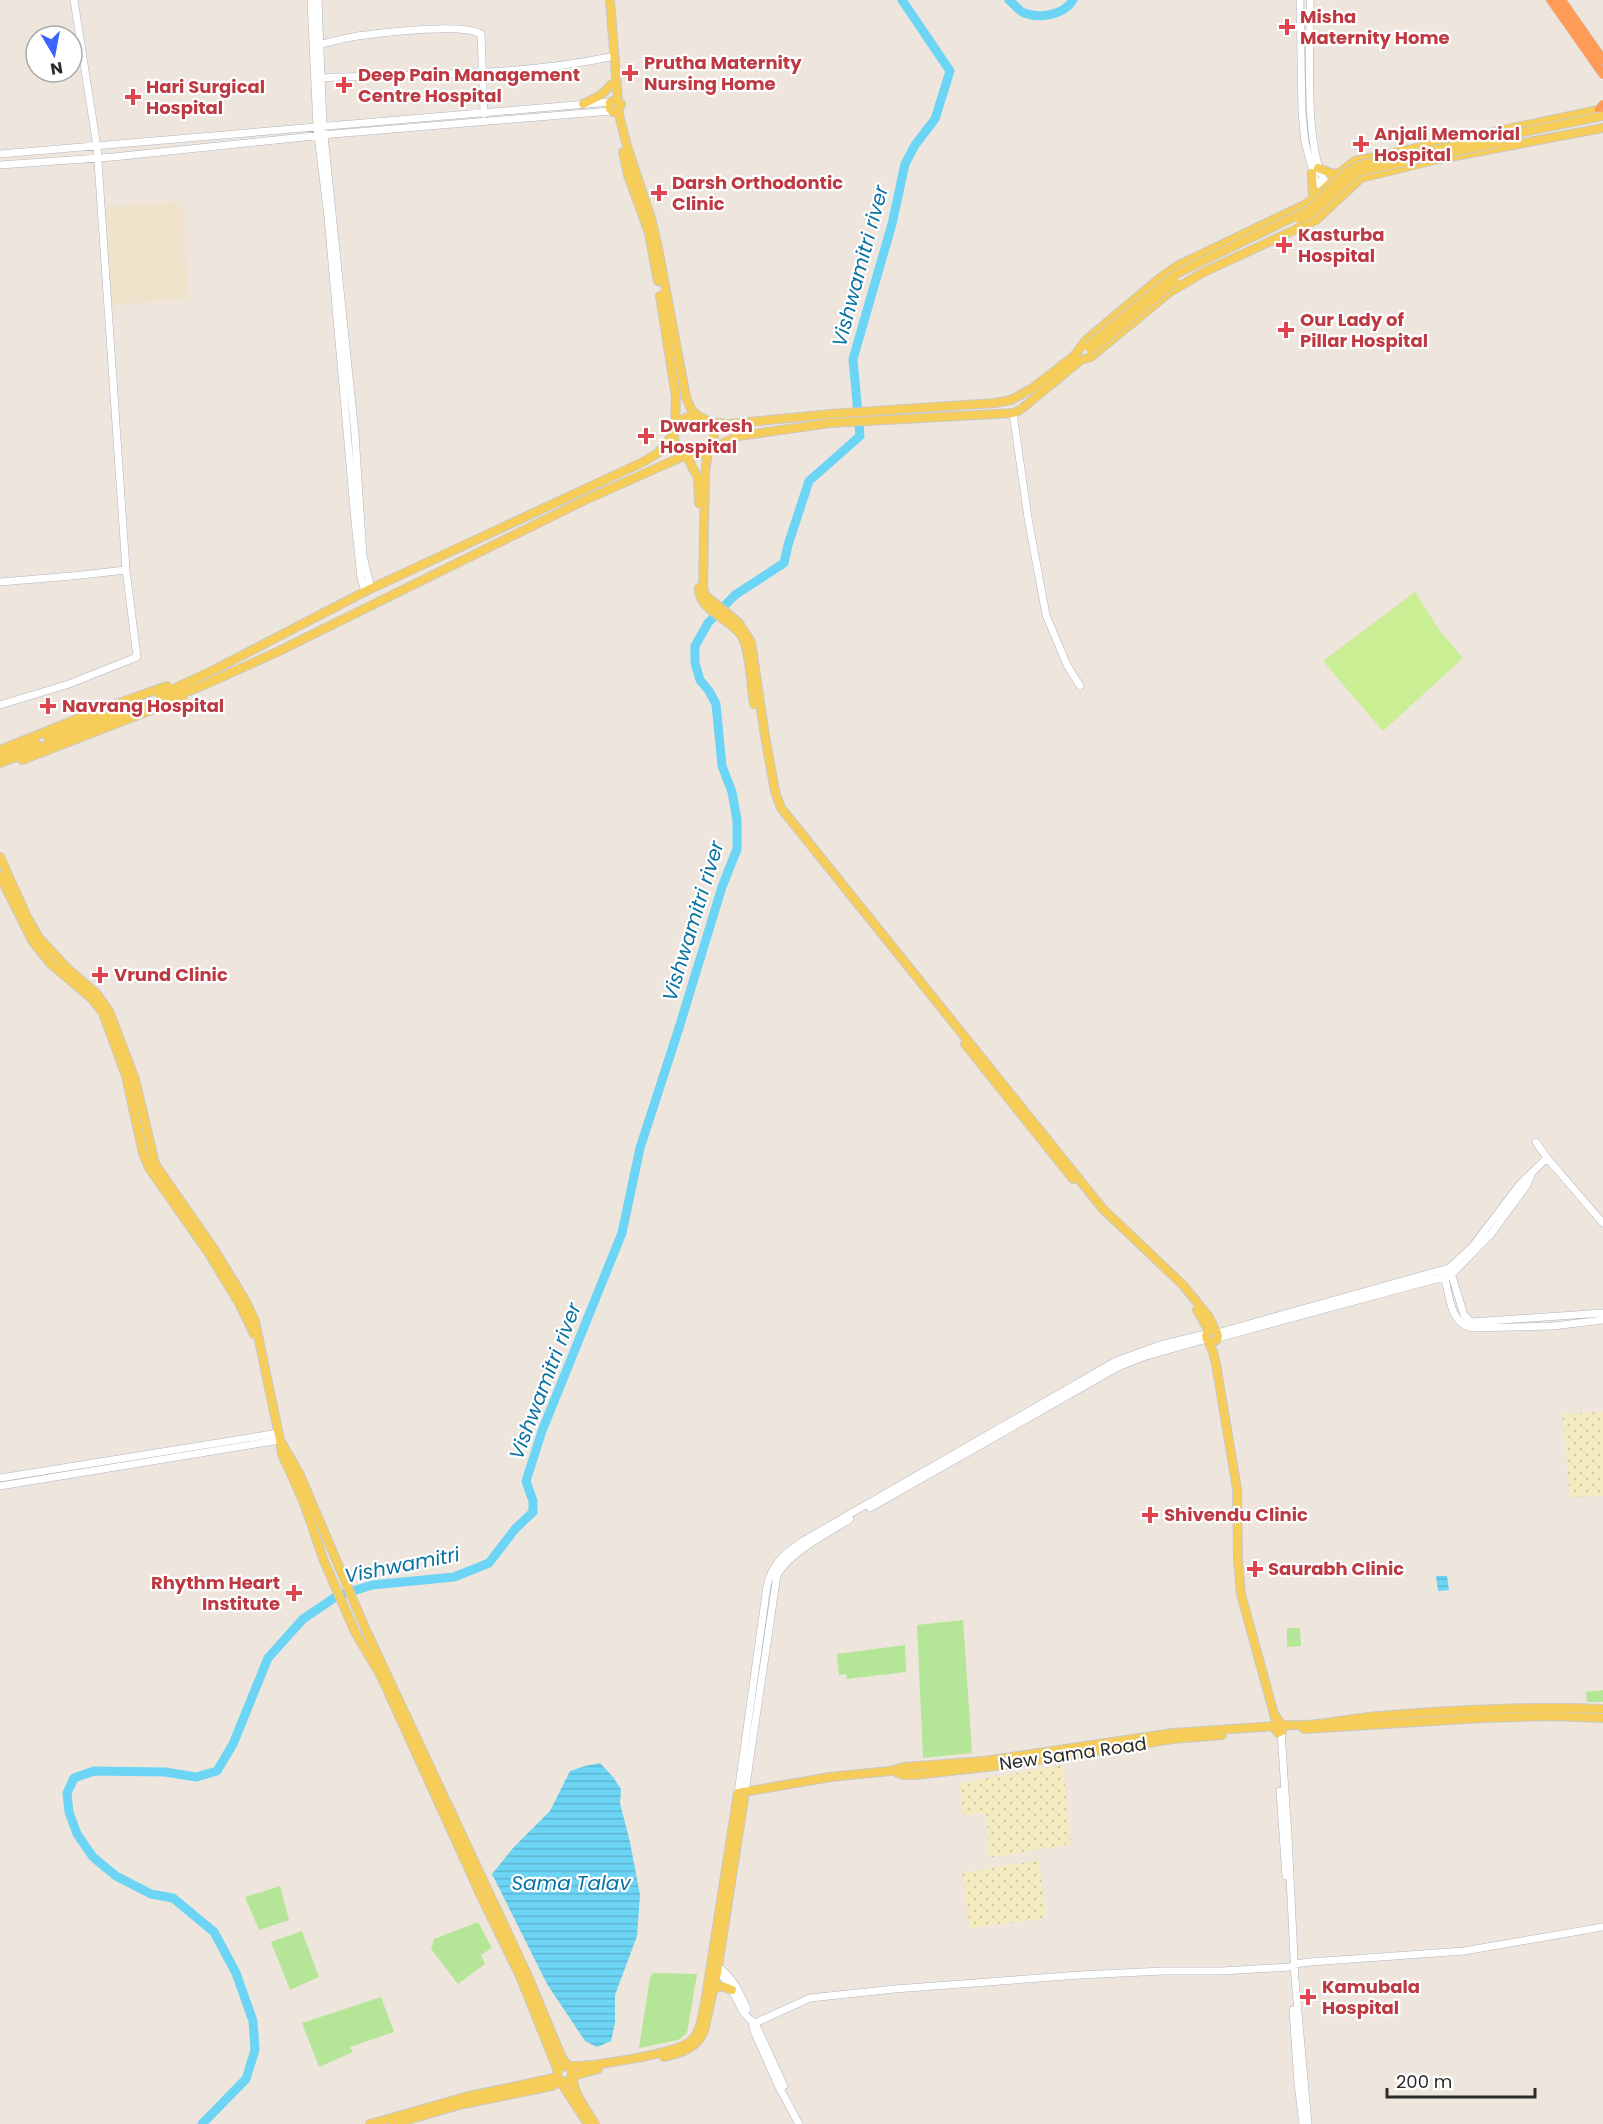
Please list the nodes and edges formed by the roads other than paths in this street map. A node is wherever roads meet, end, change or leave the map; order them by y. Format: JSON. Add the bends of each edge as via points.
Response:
{"nodes":[{"id":1,"x":74,"y":0,"type":"edge"},
{"id":2,"x":311,"y":0,"type":"edge"},
{"id":3,"x":318,"y":0,"type":"edge"},
{"id":4,"x":605,"y":0,"type":"edge"},
{"id":5,"x":610,"y":0,"type":"edge"},
{"id":6,"x":1300,"y":0,"type":"edge"},
{"id":7,"x":1310,"y":0,"type":"edge"},
{"id":8,"x":1551,"y":0,"type":"edge"},
{"id":9,"x":1561,"y":0,"type":"edge"},
{"id":10,"x":317,"y":45,"type":"junction"},
{"id":11,"x":610,"y":57,"type":"junction"},
{"id":12,"x":1603,"y":60,"type":"edge"},
{"id":13,"x":483,"y":72,"type":"junction"},
{"id":14,"x":1603,"y":74,"type":"edge"},
{"id":15,"x":318,"y":78,"type":"junction"},
{"id":16,"x":611,"y":85,"type":"junction"},
{"id":17,"x":584,"y":104,"type":"junction"},
{"id":18,"x":614,"y":106,"type":"junction"},
{"id":19,"x":1602,"y":110,"type":"edge"},
{"id":20,"x":484,"y":114,"type":"junction"},
{"id":21,"x":1603,"y":121,"type":"edge"},
{"id":22,"x":320,"y":126,"type":"junction"},
{"id":23,"x":1603,"y":128,"type":"edge"},
{"id":24,"x":322,"y":136,"type":"junction"},
{"id":25,"x":97,"y":147,"type":"junction"},
{"id":26,"x":0,"y":154,"type":"edge"},
{"id":27,"x":98,"y":157,"type":"junction"},
{"id":28,"x":0,"y":165,"type":"edge"},
{"id":29,"x":1315,"y":170,"type":"junction"},
{"id":30,"x":1340,"y":172,"type":"junction"},
{"id":31,"x":1325,"y":187,"type":"junction"},
{"id":32,"x":1338,"y":199,"type":"junction"},
{"id":33,"x":1314,"y":200,"type":"junction"},
{"id":34,"x":671,"y":345,"type":"junction"},
{"id":35,"x":1089,"y":348,"type":"junction"},
{"id":36,"x":1077,"y":358,"type":"junction"},
{"id":37,"x":1011,"y":400,"type":"junction"},
{"id":38,"x":1013,"y":413,"type":"junction"},
{"id":39,"x":890,"y":415,"type":"junction"},
{"id":40,"x":698,"y":416,"type":"junction"},
{"id":41,"x":830,"y":418,"type":"junction"},
{"id":42,"x":709,"y":422,"type":"junction"},
{"id":43,"x":674,"y":431,"type":"junction"},
{"id":44,"x":708,"y":450,"type":"junction"},
{"id":45,"x":687,"y":455,"type":"junction"},
{"id":46,"x":126,"y":570,"type":"junction"},
{"id":47,"x":0,"y":582,"type":"edge"},
{"id":48,"x":368,"y":590,"type":"junction"},
{"id":49,"x":704,"y":599,"type":"junction"},
{"id":50,"x":1080,"y":686,"type":"dead end"},
{"id":51,"x":184,"y":688,"type":"junction"},
{"id":52,"x":170,"y":694,"type":"junction"},
{"id":53,"x":0,"y":705,"type":"edge"},
{"id":54,"x":0,"y":750,"type":"edge"},
{"id":55,"x":0,"y":756,"type":"edge"},
{"id":56,"x":0,"y":765,"type":"edge"},
{"id":57,"x":0,"y":857,"type":"edge"},
{"id":58,"x":0,"y":876,"type":"edge"},
{"id":59,"x":1536,"y":1142,"type":"dead end"},
{"id":60,"x":1547,"y":1158,"type":"junction"},
{"id":61,"x":1603,"y":1223,"type":"edge"},
{"id":62,"x":1447,"y":1273,"type":"junction"},
{"id":63,"x":1603,"y":1313,"type":"edge"},
{"id":64,"x":1603,"y":1320,"type":"edge"},
{"id":65,"x":1212,"y":1336,"type":"junction"},
{"id":66,"x":259,"y":1342,"type":"junction"},
{"id":67,"x":279,"y":1437,"type":"junction"},
{"id":68,"x":0,"y":1478,"type":"edge"},
{"id":69,"x":0,"y":1486,"type":"edge"},
{"id":70,"x":1603,"y":1709,"type":"edge"},
{"id":71,"x":1603,"y":1718,"type":"edge"},
{"id":72,"x":1306,"y":1727,"type":"junction"},
{"id":73,"x":1278,"y":1729,"type":"junction"},
{"id":74,"x":742,"y":1792,"type":"junction"},
{"id":75,"x":1603,"y":1928,"type":"edge"},
{"id":76,"x":1292,"y":1966,"type":"junction"},
{"id":77,"x":714,"y":1968,"type":"junction"},
{"id":78,"x":527,"y":1984,"type":"junction"},
{"id":79,"x":714,"y":1989,"type":"junction"},
{"id":80,"x":732,"y":1990,"type":"junction"},
{"id":81,"x":538,"y":2010,"type":"junction"},
{"id":82,"x":752,"y":2022,"type":"junction"},
{"id":83,"x":568,"y":2067,"type":"junction"},
{"id":84,"x":558,"y":2076,"type":"junction"},
{"id":85,"x":573,"y":2076,"type":"junction"},
{"id":86,"x":390,"y":2122,"type":"edge"},
{"id":87,"x":370,"y":2124,"type":"edge"},
{"id":88,"x":588,"y":2124,"type":"edge"},
{"id":89,"x":596,"y":2124,"type":"edge"},
{"id":90,"x":802,"y":2124,"type":"edge"},
{"id":91,"x":1303,"y":2124,"type":"edge"},
{"id":92,"x":1308,"y":2124,"type":"edge"}],
"edges":[{"from":1,"to":25,"type":"street"},
{"from":2,"to":10,"type":"street"},
{"from":3,"to":10,"type":"street"},
{"from":4,"to":11,"type":"main road"},
{"from":5,"to":18,"type":"main road"},
{"from":6,"to":29,"type":"street","via":[[1302,113],[1305,142]]},
{"from":7,"to":29,"type":"street"},
{"from":8,"to":14,"type":"highway"},
{"from":9,"to":12,"type":"highway"},
{"from":10,"to":13,"type":"street","via":[[365,35],[475,30],[481,34]]},
{"from":10,"to":15,"type":"street"},
{"from":11,"to":13,"type":"street","via":[[572,65]]},
{"from":11,"to":16,"type":"main road"},
{"from":13,"to":15,"type":"street"},
{"from":13,"to":20,"type":"street"},
{"from":15,"to":22,"type":"street"},
{"from":16,"to":17,"type":"main road"},
{"from":16,"to":18,"type":"main road"},
{"from":17,"to":18,"type":"street"},
{"from":17,"to":20,"type":"street"},
{"from":18,"to":24,"type":"street"},
{"from":18,"to":34,"type":"main road","via":[[651,218]]},
{"from":19,"to":30,"type":"main road","via":[[1363,158]]},
{"from":19,"to":35,"type":"main road","bridge":true,"via":[[1360,165],[1347,172],[1310,209],[1176,274]]},
{"from":20,"to":22,"type":"street"},
{"from":21,"to":35,"type":"main road","bridge":true,"via":[[1361,171],[1314,213],[1180,278]]},
{"from":22,"to":24,"type":"street"},
{"from":22,"to":25,"type":"street"},
{"from":23,"to":32,"type":"main road","via":[[1368,175]]},
{"from":24,"to":27,"type":"street"},
{"from":24,"to":48,"type":"street","via":[[355,521],[361,578]]},
{"from":25,"to":26,"type":"street"},
{"from":25,"to":27,"type":"street"},
{"from":27,"to":28,"type":"street"},
{"from":27,"to":46,"type":"street"},
{"from":29,"to":30,"type":"main road"},
{"from":29,"to":31,"type":"street","via":[[1315,179]]},
{"from":29,"to":33,"type":"main road"},
{"from":30,"to":31,"type":"main road"},
{"from":31,"to":32,"type":"street"},
{"from":31,"to":33,"type":"main road"},
{"from":32,"to":36,"type":"main road","via":[[1313,221],[1170,292],[1091,357]]},
{"from":33,"to":36,"type":"main road","via":[[1177,266],[1086,340]]},
{"from":34,"to":40,"type":"main road","via":[[686,397]]},
{"from":34,"to":43,"type":"main road","via":[[676,397]]},
{"from":35,"to":36,"type":"main road"},
{"from":36,"to":37,"type":"main road"},
{"from":36,"to":38,"type":"main road","via":[[1040,396]]},
{"from":37,"to":38,"type":"main road","via":[[1018,405]]},
{"from":37,"to":39,"type":"main road"},
{"from":38,"to":39,"type":"main road"},
{"from":38,"to":50,"type":"street","via":[[1046,615]]},
{"from":39,"to":41,"type":"main road"},
{"from":40,"to":42,"type":"main road"},
{"from":40,"to":43,"type":"main road","via":[[685,418]]},
{"from":41,"to":42,"type":"main road"},
{"from":41,"to":44,"type":"main road","via":[[739,436]]},
{"from":42,"to":44,"type":"main road","via":[[714,439]]},
{"from":43,"to":45,"type":"main road","via":[[676,447]]},
{"from":43,"to":48,"type":"main road","via":[[658,453],[641,463]]},
{"from":44,"to":45,"type":"main road","via":[[698,456]]},
{"from":44,"to":49,"type":"main road"},
{"from":45,"to":49,"type":"main road","via":[[698,478],[699,593]]},
{"from":45,"to":51,"type":"main road","via":[[585,500],[277,652],[204,685]]},
{"from":46,"to":47,"type":"street"},
{"from":46,"to":53,"type":"street","via":[[137,657]]},
{"from":48,"to":51,"type":"main road"},
{"from":49,"to":65,"type":"main road","via":[[748,635],[753,648],[760,708],[781,808],[1104,1214],[1199,1304],[1209,1317]]},
{"from":51,"to":52,"type":"main road"},
{"from":51,"to":54,"type":"main road","via":[[172,684]]},
{"from":51,"to":56,"type":"main road","via":[[182,698],[40,754]]},
{"from":52,"to":55,"type":"main road"},
{"from":52,"to":56,"type":"main road"},
{"from":57,"to":66,"type":"main road","via":[[39,938],[96,993],[109,1011],[135,1079],[155,1164],[245,1300]]},
{"from":58,"to":66,"type":"main road","via":[[33,942],[103,1013],[126,1076],[149,1168],[208,1252]]},
{"from":59,"to":60,"type":"street"},
{"from":60,"to":61,"type":"street"},
{"from":60,"to":62,"type":"street","via":[[1520,1184]]},
{"from":62,"to":63,"type":"street","via":[[1464,1315],[1471,1322]]},
{"from":62,"to":64,"type":"street","via":[[1456,1318],[1472,1328]]},
{"from":62,"to":65,"type":"street"},
{"from":65,"to":73,"type":"main road","via":[[1237,1490],[1241,1594]]},
{"from":65,"to":74,"type":"street","via":[[1149,1348],[1116,1361],[786,1553],[770,1574],[767,1586]]},
{"from":66,"to":67,"type":"main road"},
{"from":67,"to":68,"type":"street"},
{"from":67,"to":69,"type":"street"},
{"from":67,"to":78,"type":"main road","via":[[300,1475]]},
{"from":67,"to":78,"type":"main road","via":[[282,1454],[355,1632],[381,1676]]},
{"from":70,"to":72,"type":"main road","via":[[1514,1707],[1377,1716]]},
{"from":71,"to":72,"type":"main road","via":[[1482,1718]]},
{"from":72,"to":73,"type":"main road","name":"New Sama Road"},
{"from":73,"to":74,"type":"main road","name":"New Sama Road","via":[[1173,1733],[982,1764],[904,1767]]},
{"from":73,"to":76,"type":"street","via":[[1288,1836]]},
{"from":74,"to":77,"type":"main road"},
{"from":75,"to":76,"type":"street","via":[[1464,1951]]},
{"from":76,"to":82,"type":"street","via":[[1080,1975],[895,1989],[810,1998]]},
{"from":76,"to":91,"type":"street"},
{"from":76,"to":92,"type":"street"},
{"from":77,"to":79,"type":"main road"},
{"from":77,"to":80,"type":"street"},
{"from":77,"to":82,"type":"street","via":[[737,1988]]},
{"from":77,"to":83,"type":"main road","via":[[699,2028],[690,2042],[668,2050]]},
{"from":78,"to":81,"type":"main road"},
{"from":79,"to":80,"type":"main road","via":[[722,1986]]},
{"from":79,"to":85,"type":"main road","via":[[705,2031],[692,2048]]},
{"from":80,"to":82,"type":"street"},
{"from":81,"to":83,"type":"main road"},
{"from":81,"to":84,"type":"main road"},
{"from":82,"to":90,"type":"street"},
{"from":83,"to":84,"type":"main road","via":[[563,2066]]},
{"from":83,"to":85,"type":"main road"},
{"from":84,"to":85,"type":"main road","via":[[568,2082]]},
{"from":84,"to":86,"type":"main road","via":[[552,2086]]},
{"from":84,"to":88,"type":"main road"},
{"from":85,"to":89,"type":"main road","via":[[576,2091]]},
{"from":86,"to":87,"type":"main road"}]}
